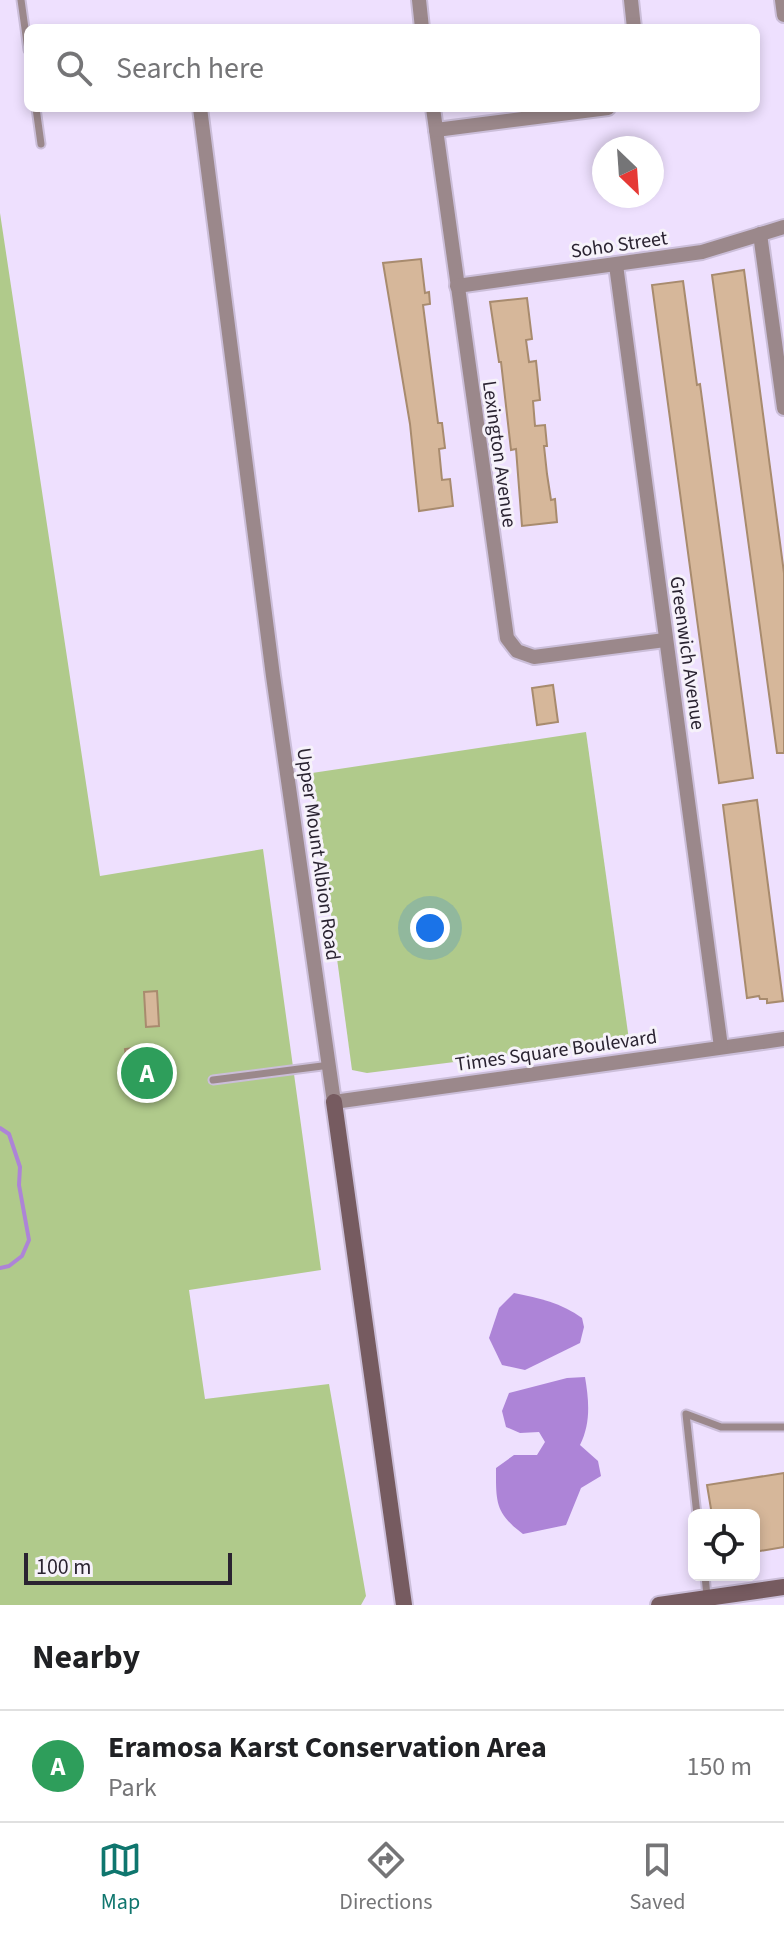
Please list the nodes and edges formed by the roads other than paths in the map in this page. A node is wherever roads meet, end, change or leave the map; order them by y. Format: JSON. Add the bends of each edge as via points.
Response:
{"nodes":[{"id":1,"x":21,"y":0,"type":"edge"},
{"id":2,"x":419,"y":0,"type":"edge"},
{"id":3,"x":631,"y":0,"type":"edge"},
{"id":4,"x":782,"y":0,"type":"edge"},
{"id":5,"x":784,"y":12,"type":"edge"},
{"id":6,"x":24,"y":24,"type":"edge"},
{"id":7,"x":422,"y":24,"type":"edge"},
{"id":8,"x":634,"y":24,"type":"edge"},
{"id":9,"x":37,"y":112,"type":"edge"},
{"id":10,"x":201,"y":112,"type":"edge"},
{"id":11,"x":434,"y":112,"type":"edge"},
{"id":12,"x":577,"y":112,"type":"edge"},
{"id":13,"x":436,"y":130,"type":"junction"},
{"id":14,"x":41,"y":144,"type":"dead end"},
{"id":15,"x":784,"y":227,"type":"edge"},
{"id":16,"x":760,"y":234,"type":"junction"},
{"id":17,"x":616,"y":265,"type":"junction"},
{"id":18,"x":457,"y":286,"type":"junction"},
{"id":19,"x":784,"y":408,"type":"edge"},
{"id":20,"x":665,"y":640,"type":"junction"},
{"id":21,"x":784,"y":1039,"type":"edge"},
{"id":22,"x":721,"y":1047,"type":"junction"},
{"id":23,"x":330,"y":1065,"type":"junction"},
{"id":24,"x":213,"y":1080,"type":"dead end"},
{"id":25,"x":334,"y":1102,"type":"junction"},
{"id":26,"x":784,"y":1427,"type":"edge"},
{"id":27,"x":696,"y":1509,"type":"edge"},
{"id":28,"x":706,"y":1581,"type":"edge"},
{"id":29,"x":784,"y":1587,"type":"edge"},
{"id":30,"x":707,"y":1598,"type":"junction"},
{"id":31,"x":404,"y":1605,"type":"edge"},
{"id":32,"x":659,"y":1605,"type":"edge"}],
"edges":[{"from":1,"to":6,"type":"lane"},
{"from":2,"to":7,"type":"street"},
{"from":3,"to":8,"type":"street"},
{"from":4,"to":5,"type":"street"},
{"from":9,"to":14,"type":"lane"},
{"from":10,"to":23,"type":"street","name":"Upper Mount Albion Road","via":[[273,676]]},
{"from":11,"to":13,"type":"street","name":"Lexington Avenue"},
{"from":12,"to":13,"type":"street"},
{"from":13,"to":18,"type":"street","name":"Lexington Avenue"},
{"from":15,"to":16,"type":"street","name":"Soho Street"},
{"from":16,"to":17,"type":"street","name":"Soho Street","via":[[702,252]]},
{"from":16,"to":19,"type":"street"},
{"from":17,"to":18,"type":"street","name":"Soho Street"},
{"from":17,"to":20,"type":"street","name":"Greenwich Avenue"},
{"from":18,"to":20,"type":"street","name":"Lexington Avenue","via":[[511,646],[534,657]]},
{"from":20,"to":22,"type":"street","name":"Greenwich Avenue"},
{"from":21,"to":22,"type":"street","name":"Times Square Boulevard"},
{"from":22,"to":25,"type":"street","name":"Times Square Boulevard"},
{"from":23,"to":24,"type":"lane"},
{"from":23,"to":25,"type":"street","name":"Upper Mount Albion Road"},
{"from":25,"to":31,"type":"street","name":"Upper Mount Albion Road"},
{"from":26,"to":27,"type":"lane","via":[[721,1427],[686,1414]]},
{"from":28,"to":30,"type":"lane"},
{"from":29,"to":30,"type":"street"},
{"from":30,"to":32,"type":"street"}]}
